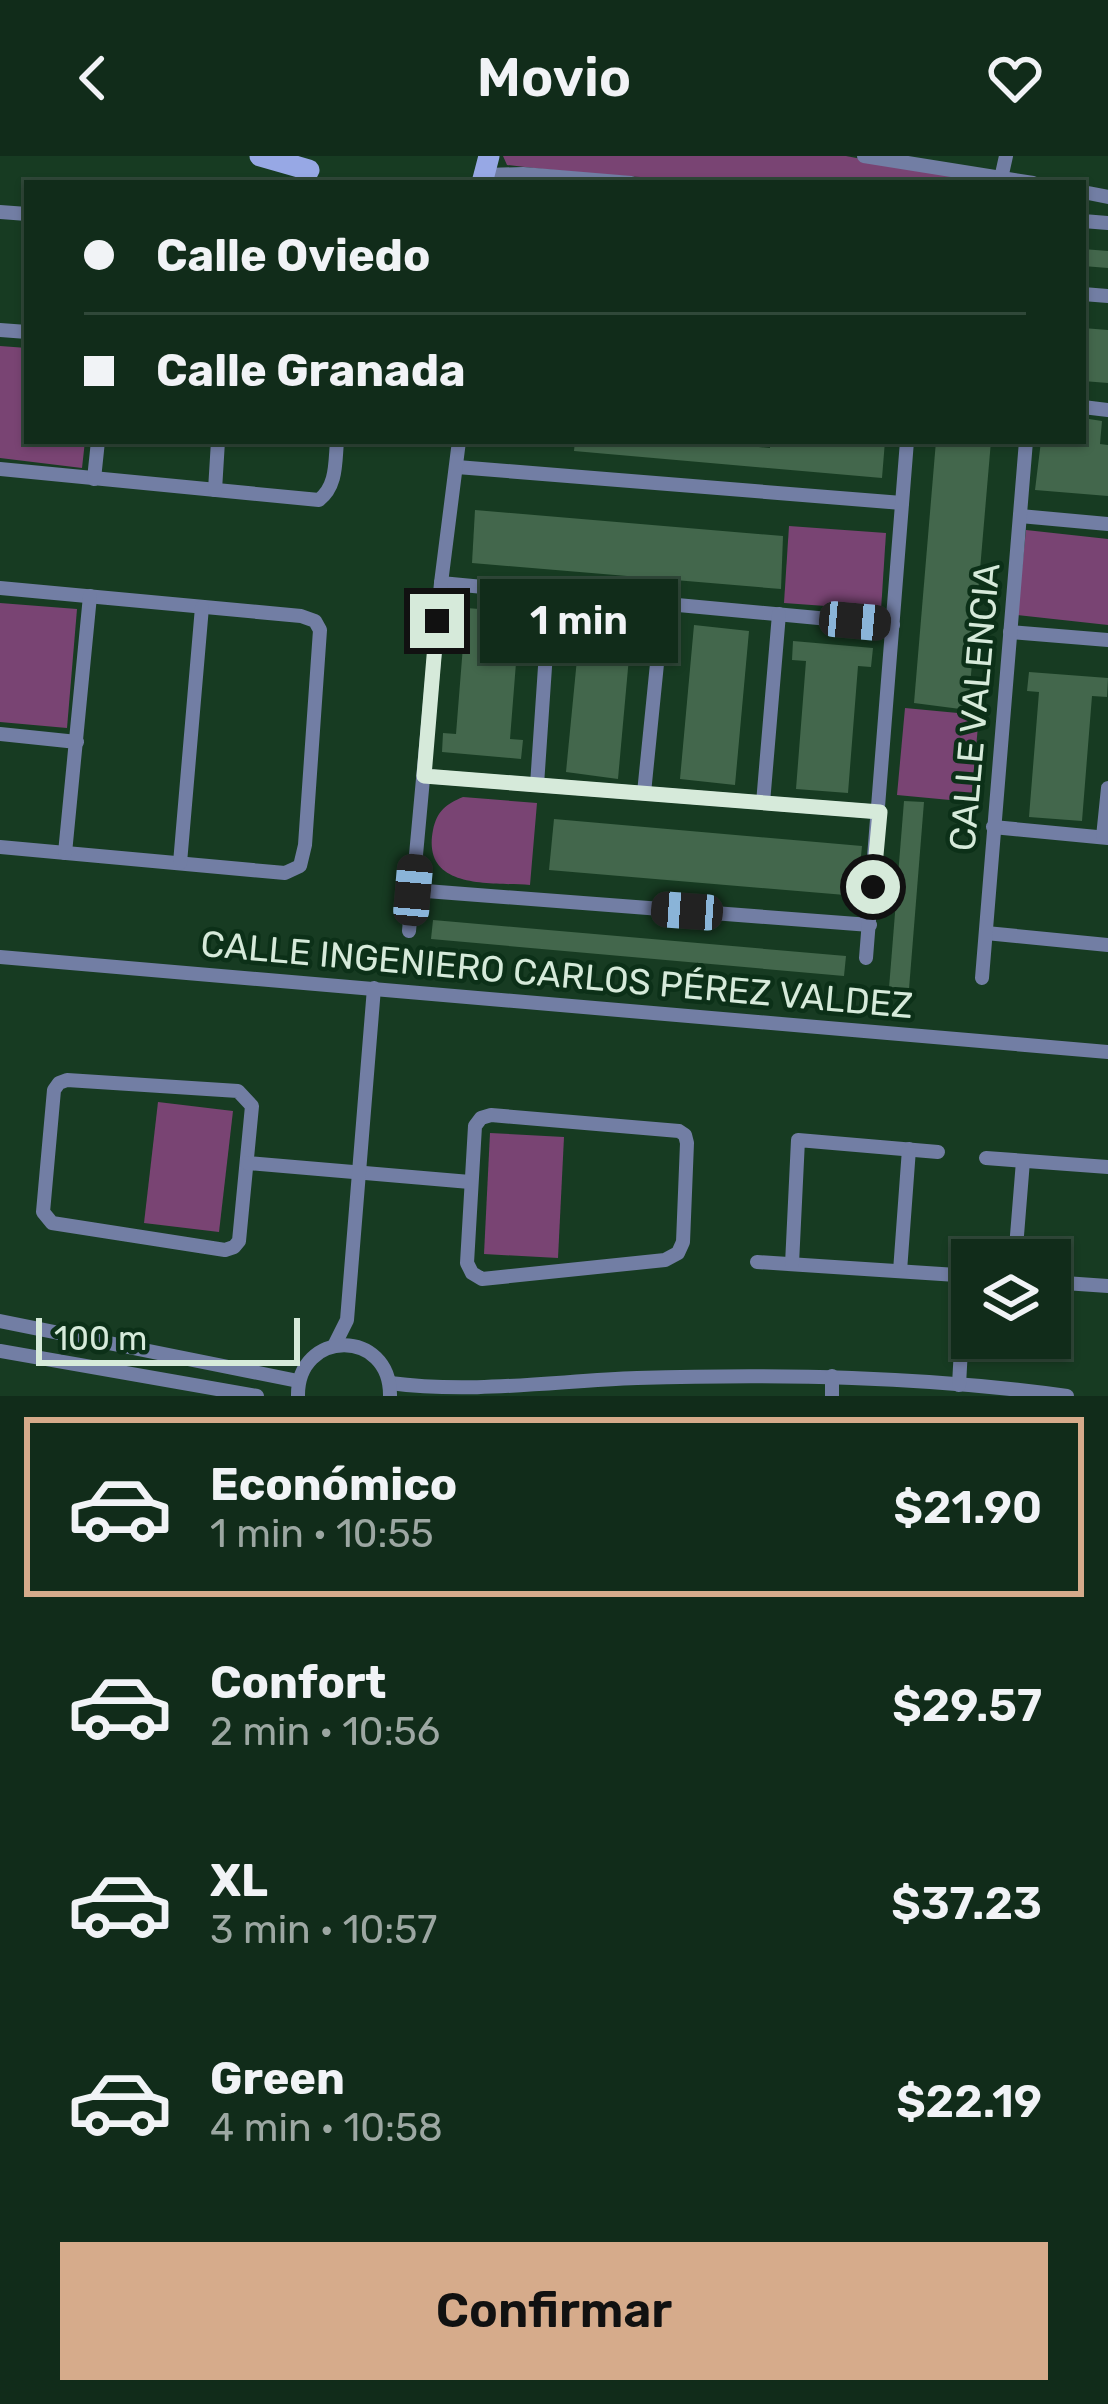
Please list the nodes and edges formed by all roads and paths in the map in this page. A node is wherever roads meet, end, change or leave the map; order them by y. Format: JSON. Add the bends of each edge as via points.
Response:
{"nodes":[{"id":1,"x":260,"y":156,"type":"edge"},
{"id":2,"x":864,"y":156,"type":"edge"},
{"id":3,"x":983,"y":156,"type":"edge"},
{"id":4,"x":1006,"y":156,"type":"edge"},
{"id":5,"x":310,"y":170,"type":"edge"},
{"id":6,"x":486,"y":171,"type":"edge"},
{"id":7,"x":979,"y":178,"type":"edge"},
{"id":8,"x":595,"y":180,"type":"edge"},
{"id":9,"x":1001,"y":180,"type":"edge"},
{"id":10,"x":98,"y":444,"type":"edge"},
{"id":11,"x":218,"y":444,"type":"edge"},
{"id":12,"x":337,"y":444,"type":"edge"},
{"id":13,"x":459,"y":444,"type":"edge"},
{"id":14,"x":907,"y":444,"type":"edge"},
{"id":15,"x":1026,"y":444,"type":"edge"},
{"id":16,"x":457,"y":467,"type":"junction"},
{"id":17,"x":0,"y":469,"type":"edge"},
{"id":18,"x":94,"y":479,"type":"junction"},
{"id":19,"x":215,"y":490,"type":"junction"},
{"id":20,"x":902,"y":503,"type":"junction"},
{"id":21,"x":1020,"y":516,"type":"junction"},
{"id":22,"x":1108,"y":524,"type":"edge"},
{"id":23,"x":441,"y":583,"type":"junction"},
{"id":24,"x":0,"y":588,"type":"edge"},
{"id":25,"x":550,"y":593,"type":"junction"},
{"id":26,"x":90,"y":596,"type":"junction"},
{"id":27,"x":663,"y":604,"type":"junction"},
{"id":28,"x":202,"y":607,"type":"junction"},
{"id":29,"x":779,"y":614,"type":"junction"},
{"id":30,"x":893,"y":625,"type":"junction"},
{"id":31,"x":1010,"y":632,"type":"junction"},
{"id":32,"x":1108,"y":640,"type":"edge"},
{"id":33,"x":0,"y":734,"type":"edge"},
{"id":34,"x":76,"y":742,"type":"junction"},
{"id":35,"x":424,"y":776,"type":"junction"},
{"id":36,"x":537,"y":785,"type":"junction"},
{"id":37,"x":1108,"y":788,"type":"edge"},
{"id":38,"x":644,"y":794,"type":"junction"},
{"id":39,"x":763,"y":803,"type":"junction"},
{"id":40,"x":880,"y":812,"type":"junction"},
{"id":41,"x":993,"y":827,"type":"junction"},
{"id":42,"x":1105,"y":837,"type":"edge"},
{"id":43,"x":0,"y":848,"type":"edge"},
{"id":44,"x":65,"y":853,"type":"junction"},
{"id":45,"x":180,"y":863,"type":"junction"},
{"id":46,"x":413,"y":890,"type":"junction"},
{"id":47,"x":870,"y":925,"type":"junction"},
{"id":48,"x":409,"y":932,"type":"dead end"},
{"id":49,"x":986,"y":933,"type":"junction"},
{"id":50,"x":1108,"y":945,"type":"edge"},
{"id":51,"x":0,"y":957,"type":"edge"},
{"id":52,"x":866,"y":958,"type":"dead end"},
{"id":53,"x":982,"y":978,"type":"dead end"},
{"id":54,"x":374,"y":988,"type":"junction"},
{"id":55,"x":1108,"y":1052,"type":"edge"},
{"id":56,"x":909,"y":1149,"type":"junction"},
{"id":57,"x":938,"y":1152,"type":"dead end"},
{"id":58,"x":986,"y":1158,"type":"dead end"},
{"id":59,"x":1023,"y":1160,"type":"junction"},
{"id":60,"x":247,"y":1162,"type":"junction"},
{"id":61,"x":1108,"y":1167,"type":"edge"},
{"id":62,"x":359,"y":1171,"type":"junction"},
{"id":63,"x":470,"y":1182,"type":"junction"},
{"id":64,"x":1017,"y":1239,"type":"edge"},
{"id":65,"x":757,"y":1262,"type":"dead end"},
{"id":66,"x":792,"y":1264,"type":"junction"},
{"id":67,"x":900,"y":1271,"type":"junction"},
{"id":68,"x":951,"y":1275,"type":"edge"},
{"id":69,"x":1071,"y":1283,"type":"edge"},
{"id":70,"x":1108,"y":1286,"type":"edge"},
{"id":71,"x":347,"y":1320,"type":"junction"},
{"id":72,"x":0,"y":1322,"type":"edge"},
{"id":73,"x":334,"y":1346,"type":"junction"},
{"id":74,"x":360,"y":1347,"type":"junction"},
{"id":75,"x":0,"y":1352,"type":"edge"},
{"id":76,"x":961,"y":1359,"type":"edge"},
{"id":77,"x":832,"y":1376,"type":"junction"},
{"id":78,"x":959,"y":1384,"type":"junction"},
{"id":79,"x":298,"y":1389,"type":"edge"},
{"id":80,"x":390,"y":1390,"type":"edge"},
{"id":81,"x":256,"y":1396,"type":"edge"},
{"id":82,"x":832,"y":1396,"type":"edge"},
{"id":83,"x":1062,"y":1396,"type":"edge"}],
"edges":[{"from":1,"to":5,"type":"street"},
{"from":2,"to":7,"type":"street"},
{"from":3,"to":7,"type":"street"},
{"from":4,"to":9,"type":"street"},
{"from":6,"to":8,"type":"street"},
{"from":7,"to":9,"type":"street"},
{"from":10,"to":18,"type":"street"},
{"from":11,"to":19,"type":"street"},
{"from":12,"to":19,"type":"street","via":[[333,480],[319,500]]},
{"from":13,"to":16,"type":"street"},
{"from":14,"to":20,"type":"street"},
{"from":15,"to":21,"type":"street","name":"CALLE VALENCIA"},
{"from":16,"to":20,"type":"street"},
{"from":16,"to":23,"type":"street"},
{"from":17,"to":18,"type":"street"},
{"from":18,"to":19,"type":"street"},
{"from":20,"to":30,"type":"street"},
{"from":21,"to":22,"type":"street"},
{"from":21,"to":31,"type":"street","name":"CALLE VALENCIA"},
{"from":23,"to":25,"type":"street"},
{"from":23,"to":35,"type":"street"},
{"from":24,"to":26,"type":"street"},
{"from":25,"to":27,"type":"street"},
{"from":25,"to":36,"type":"street"},
{"from":26,"to":28,"type":"street"},
{"from":26,"to":34,"type":"street"},
{"from":27,"to":29,"type":"street"},
{"from":27,"to":38,"type":"street"},
{"from":28,"to":45,"type":"street"},
{"from":28,"to":45,"type":"street","via":[[301,616],[320,630],[305,845],[300,866],[284,873]]},
{"from":29,"to":30,"type":"street"},
{"from":29,"to":39,"type":"street"},
{"from":30,"to":40,"type":"street"},
{"from":31,"to":32,"type":"street"},
{"from":31,"to":41,"type":"street","name":"CALLE VALENCIA"},
{"from":33,"to":34,"type":"street"},
{"from":34,"to":44,"type":"street"},
{"from":35,"to":36,"type":"street"},
{"from":35,"to":46,"type":"street"},
{"from":36,"to":38,"type":"street"},
{"from":37,"to":42,"type":"street"},
{"from":38,"to":39,"type":"street"},
{"from":39,"to":40,"type":"street"},
{"from":40,"to":47,"type":"street"},
{"from":41,"to":42,"type":"street"},
{"from":41,"to":49,"type":"street","name":"CALLE VALENCIA"},
{"from":43,"to":44,"type":"street"},
{"from":44,"to":45,"type":"street"},
{"from":46,"to":47,"type":"street"},
{"from":46,"to":48,"type":"street"},
{"from":47,"to":52,"type":"street"},
{"from":49,"to":50,"type":"street"},
{"from":49,"to":53,"type":"street","name":"CALLE VALENCIA"},
{"from":51,"to":54,"type":"street","name":"CALLE INGENIERO CARLOS PÉREZ VALDEZ"},
{"from":54,"to":55,"type":"street","name":"CALLE INGENIERO CARLOS PÉREZ VALDEZ"},
{"from":54,"to":62,"type":"street"},
{"from":56,"to":57,"type":"street"},
{"from":56,"to":66,"type":"street","via":[[798,1140]]},
{"from":56,"to":67,"type":"street"},
{"from":58,"to":59,"type":"street"},
{"from":59,"to":61,"type":"street"},
{"from":59,"to":64,"type":"street"},
{"from":60,"to":60,"type":"street","via":[[252,1106],[238,1091],[68,1080],[54,1090],[44,1212],[52,1223],[225,1250],[239,1241]]},
{"from":60,"to":62,"type":"street"},
{"from":62,"to":63,"type":"street"},
{"from":62,"to":71,"type":"street"},
{"from":63,"to":63,"type":"street","via":[[475,1126],[491,1115],[680,1131],[687,1143],[682,1242],[664,1260],[482,1279],[467,1263]]},
{"from":65,"to":66,"type":"street"},
{"from":66,"to":67,"type":"street"},
{"from":67,"to":68,"type":"street"},
{"from":69,"to":70,"type":"street"},
{"from":71,"to":73,"type":"street"},
{"from":71,"to":74,"type":"street"},
{"from":72,"to":79,"type":"street"},
{"from":73,"to":74,"type":"street"},
{"from":73,"to":79,"type":"street","via":[[311,1358]]},
{"from":74,"to":80,"type":"street","via":[[380,1361]]},
{"from":75,"to":81,"type":"street"},
{"from":76,"to":78,"type":"street"},
{"from":77,"to":78,"type":"street"},
{"from":77,"to":80,"type":"street"},
{"from":77,"to":82,"type":"street"},
{"from":78,"to":83,"type":"street"}]}
